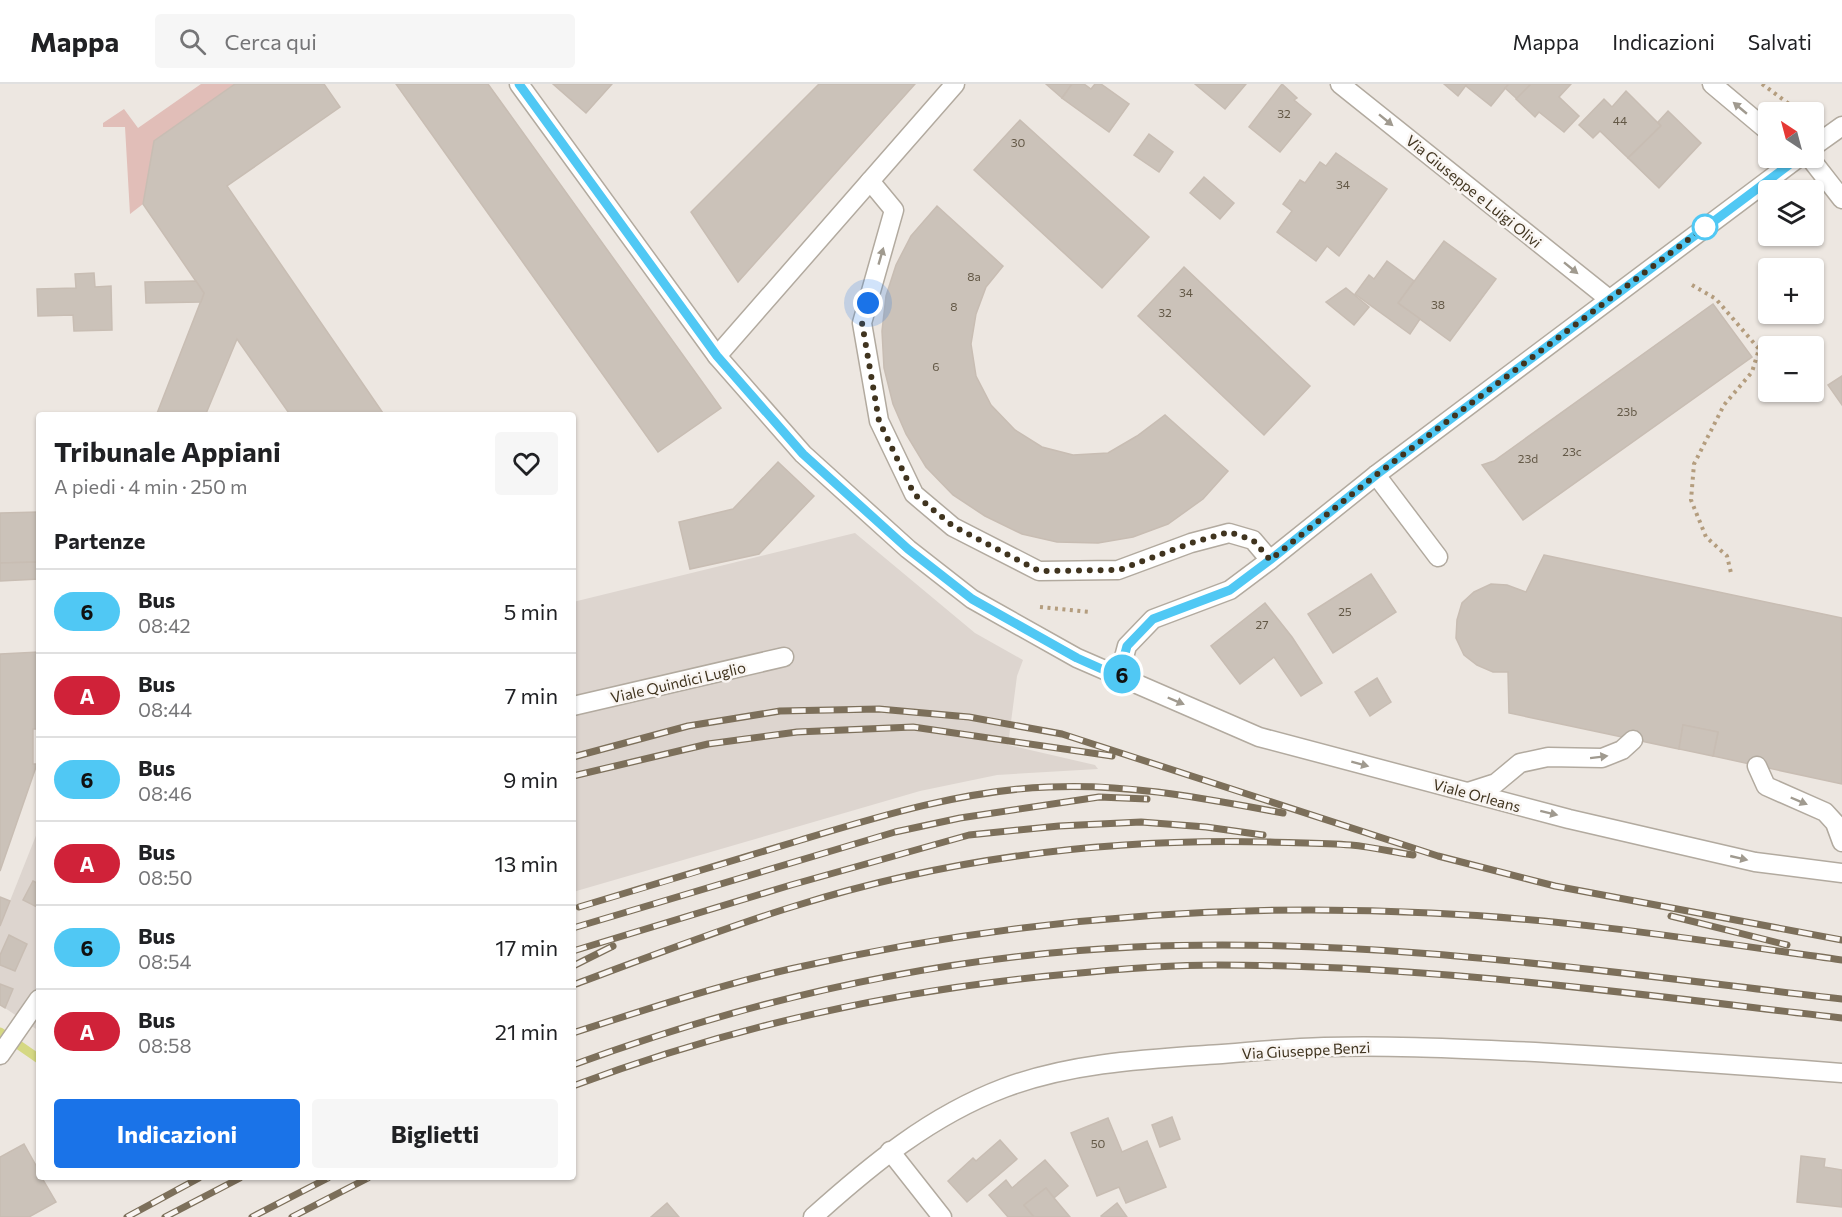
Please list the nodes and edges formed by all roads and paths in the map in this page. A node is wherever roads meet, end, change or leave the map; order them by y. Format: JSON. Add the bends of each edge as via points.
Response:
{"nodes":[{"id":1,"x":519,"y":84,"type":"edge"},
{"id":2,"x":955,"y":84,"type":"edge"},
{"id":3,"x":1340,"y":84,"type":"edge"},
{"id":4,"x":1712,"y":84,"type":"edge"},
{"id":5,"x":1762,"y":84,"type":"edge"},
{"id":6,"x":1786,"y":102,"type":"edge"},
{"id":7,"x":1758,"y":123,"type":"edge"},
{"id":8,"x":1842,"y":126,"type":"edge"},
{"id":9,"x":1824,"y":139,"type":"edge"},
{"id":10,"x":1784,"y":168,"type":"edge"},
{"id":11,"x":1818,"y":168,"type":"edge"},
{"id":12,"x":870,"y":181,"type":"junction"},
{"id":13,"x":1842,"y":199,"type":"edge"},
{"id":14,"x":1692,"y":285,"type":"dead end"},
{"id":15,"x":1609,"y":298,"type":"junction"},
{"id":16,"x":717,"y":356,"type":"junction"},
{"id":17,"x":1376,"y":475,"type":"junction"},
{"id":18,"x":1438,"y":557,"type":"dead end"},
{"id":19,"x":1270,"y":560,"type":"junction"},
{"id":20,"x":1731,"y":573,"type":"dead end"},
{"id":21,"x":784,"y":657,"type":"dead end"},
{"id":22,"x":1122,"y":678,"type":"junction"},
{"id":23,"x":576,"y":705,"type":"edge"},
{"id":24,"x":1633,"y":740,"type":"dead end"},
{"id":25,"x":1757,"y":766,"type":"dead end"},
{"id":26,"x":1467,"y":792,"type":"junction"},
{"id":27,"x":1842,"y":842,"type":"edge"},
{"id":28,"x":1842,"y":873,"type":"edge"},
{"id":29,"x":36,"y":1004,"type":"edge"},
{"id":30,"x":0,"y":1055,"type":"edge"},
{"id":31,"x":1842,"y":1073,"type":"edge"},
{"id":32,"x":890,"y":1151,"type":"junction"},
{"id":33,"x":813,"y":1217,"type":"edge"},
{"id":34,"x":942,"y":1217,"type":"edge"}],
"edges":[{"from":1,"to":16,"type":"street","name":"Viale Orleans"},
{"from":2,"to":12,"type":"street"},
{"from":3,"to":15,"type":"street","name":"Via Giuseppe e Luigi Olivi","one_way":true},
{"from":7,"to":4,"type":"street","one_way":true},
{"from":5,"to":6,"type":"path"},
{"from":8,"to":9,"type":"street"},
{"from":10,"to":15,"type":"street"},
{"from":11,"to":13,"type":"street"},
{"from":12,"to":16,"type":"street"},
{"from":19,"to":12,"type":"street","one_way":true,"via":[[1253,540],[1229,532],[1119,570],[1039,571],[953,526],[914,494],[879,421],[862,323],[894,210]]},
{"from":14,"to":20,"type":"path","via":[[1716,299],[1759,349],[1752,372],[1724,405],[1694,464],[1691,500],[1706,537],[1727,556]]},
{"from":15,"to":17,"type":"street"},
{"from":16,"to":22,"type":"street","name":"Viale Orleans","via":[[803,454],[926,563],[972,599],[1077,658]]},
{"from":17,"to":18,"type":"street"},
{"from":17,"to":19,"type":"street"},
{"from":19,"to":22,"type":"street","via":[[1230,590],[1153,619],[1127,646]]},
{"from":21,"to":23,"type":"street","name":"Viale Quindici Luglio"},
{"from":22,"to":26,"type":"street","name":"Viale Orleans","one_way":true,"via":[[1259,737]]},
{"from":26,"to":24,"type":"street","one_way":true,"via":[[1496,783],[1520,762],[1548,757],[1602,758],[1622,750]]},
{"from":25,"to":27,"type":"street","one_way":true,"via":[[1766,786],[1825,812],[1835,823]]},
{"from":26,"to":28,"type":"street","name":"Viale Orleans","one_way":true,"via":[[1755,862]]},
{"from":29,"to":30,"type":"street"},
{"from":31,"to":32,"type":"street","name":"Via Giuseppe Benzi","via":[[1433,1047],[1323,1047],[1158,1058],[1072,1069],[1005,1088],[936,1120]]},
{"from":32,"to":33,"type":"street","name":"Via Giuseppe Benzi"},
{"from":32,"to":34,"type":"street"}]}
